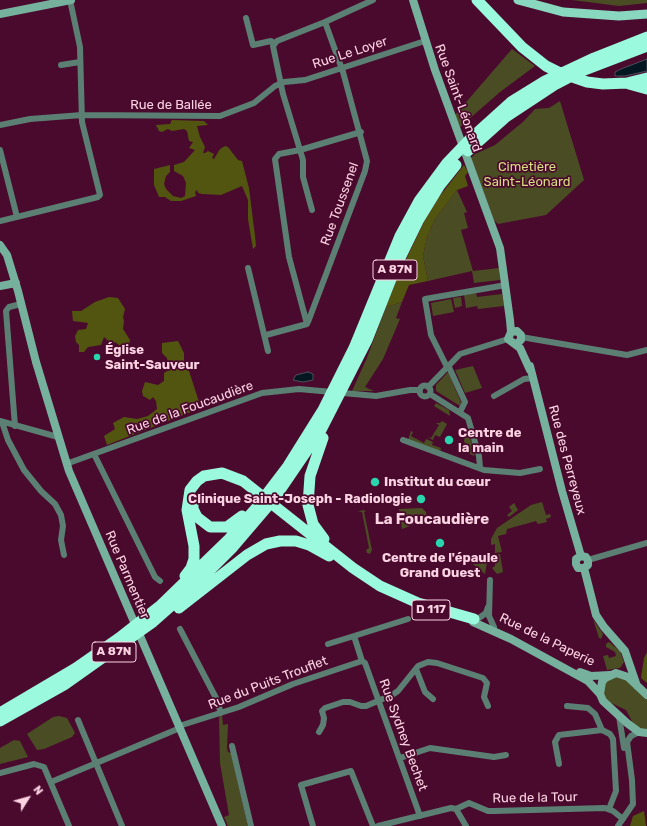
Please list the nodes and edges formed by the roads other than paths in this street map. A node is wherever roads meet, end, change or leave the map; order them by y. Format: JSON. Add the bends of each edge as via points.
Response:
{"nodes":[{"id":1,"x":71,"y":0,"type":"edge"},
{"id":2,"x":373,"y":0,"type":"edge"},
{"id":3,"x":413,"y":0,"type":"edge"},
{"id":4,"x":477,"y":0,"type":"edge"},
{"id":5,"x":518,"y":0,"type":"edge"},
{"id":6,"x":0,"y":14,"type":"edge"},
{"id":7,"x":647,"y":14,"type":"edge"},
{"id":8,"x":246,"y":18,"type":"dead end"},
{"id":9,"x":325,"y":22,"type":"junction"},
{"id":10,"x":647,"y":37,"type":"edge"},
{"id":11,"x":425,"y":41,"type":"junction"},
{"id":12,"x":274,"y":43,"type":"junction"},
{"id":13,"x":647,"y":46,"type":"edge"},
{"id":14,"x":80,"y":62,"type":"junction"},
{"id":15,"x":61,"y":65,"type":"dead end"},
{"id":16,"x":341,"y":67,"type":"junction"},
{"id":17,"x":579,"y":69,"type":"junction"},
{"id":18,"x":647,"y":78,"type":"edge"},
{"id":19,"x":627,"y":83,"type":"junction"},
{"id":20,"x":281,"y":84,"type":"junction"},
{"id":21,"x":647,"y":89,"type":"edge"},
{"id":22,"x":82,"y":115,"type":"junction"},
{"id":23,"x":0,"y":125,"type":"edge"},
{"id":24,"x":360,"y":132,"type":"junction"},
{"id":25,"x":0,"y":150,"type":"edge"},
{"id":26,"x":300,"y":150,"type":"junction"},
{"id":27,"x":460,"y":154,"type":"junction"},
{"id":28,"x":312,"y":210,"type":"dead end"},
{"id":29,"x":17,"y":217,"type":"junction"},
{"id":30,"x":0,"y":221,"type":"edge"},
{"id":31,"x":0,"y":245,"type":"edge"},
{"id":32,"x":0,"y":249,"type":"edge"},
{"id":33,"x":248,"y":268,"type":"dead end"},
{"id":34,"x":14,"y":284,"type":"junction"},
{"id":35,"x":0,"y":286,"type":"edge"},
{"id":36,"x":506,"y":286,"type":"junction"},
{"id":37,"x":20,"y":304,"type":"junction"},
{"id":38,"x":307,"y":324,"type":"junction"},
{"id":39,"x":511,"y":334,"type":"junction"},
{"id":40,"x":266,"y":336,"type":"junction"},
{"id":41,"x":519,"y":341,"type":"junction"},
{"id":42,"x":647,"y":350,"type":"edge"},
{"id":43,"x":268,"y":351,"type":"dead end"},
{"id":44,"x":448,"y":366,"type":"junction"},
{"id":45,"x":533,"y":378,"type":"junction"},
{"id":46,"x":428,"y":386,"type":"junction"},
{"id":47,"x":420,"y":390,"type":"junction"},
{"id":48,"x":340,"y":393,"type":"junction"},
{"id":49,"x":430,"y":394,"type":"junction"},
{"id":50,"x":494,"y":396,"type":"dead end"},
{"id":51,"x":460,"y":412,"type":"junction"},
{"id":52,"x":1,"y":421,"type":"edge"},
{"id":53,"x":15,"y":426,"type":"junction"},
{"id":54,"x":310,"y":432,"type":"junction"},
{"id":55,"x":58,"y":437,"type":"junction"},
{"id":56,"x":403,"y":440,"type":"dead end"},
{"id":57,"x":94,"y":454,"type":"junction"},
{"id":58,"x":66,"y":464,"type":"junction"},
{"id":59,"x":480,"y":468,"type":"junction"},
{"id":60,"x":540,"y":469,"type":"dead end"},
{"id":61,"x":248,"y":486,"type":"junction"},
{"id":62,"x":285,"y":516,"type":"junction"},
{"id":63,"x":647,"y":543,"type":"edge"},
{"id":64,"x":64,"y":555,"type":"dead end"},
{"id":65,"x":584,"y":558,"type":"junction"},
{"id":66,"x":353,"y":568,"type":"junction"},
{"id":67,"x":490,"y":580,"type":"dead end"},
{"id":68,"x":160,"y":581,"type":"dead end"},
{"id":69,"x":391,"y":593,"type":"junction"},
{"id":70,"x":489,"y":606,"type":"junction"},
{"id":71,"x":425,"y":608,"type":"junction"},
{"id":72,"x":408,"y":620,"type":"dead end"},
{"id":73,"x":473,"y":621,"type":"junction"},
{"id":74,"x":494,"y":627,"type":"junction"},
{"id":75,"x":180,"y":629,"type":"dead end"},
{"id":76,"x":354,"y":636,"type":"junction"},
{"id":77,"x":328,"y":644,"type":"dead end"},
{"id":78,"x":628,"y":656,"type":"junction"},
{"id":79,"x":363,"y":661,"type":"junction"},
{"id":80,"x":96,"y":664,"type":"junction"},
{"id":81,"x":76,"y":668,"type":"junction"},
{"id":82,"x":416,"y":669,"type":"junction"},
{"id":83,"x":613,"y":674,"type":"junction"},
{"id":84,"x":637,"y":686,"type":"junction"},
{"id":85,"x":600,"y":694,"type":"junction"},
{"id":86,"x":647,"y":695,"type":"edge"},
{"id":87,"x":433,"y":699,"type":"dead end"},
{"id":88,"x":378,"y":701,"type":"junction"},
{"id":89,"x":488,"y":706,"type":"dead end"},
{"id":90,"x":567,"y":706,"type":"dead end"},
{"id":91,"x":0,"y":713,"type":"edge"},
{"id":92,"x":221,"y":713,"type":"junction"},
{"id":93,"x":619,"y":716,"type":"junction"},
{"id":94,"x":78,"y":720,"type":"dead end"},
{"id":95,"x":0,"y":721,"type":"edge"},
{"id":96,"x":179,"y":727,"type":"junction"},
{"id":97,"x":602,"y":730,"type":"junction"},
{"id":98,"x":319,"y":732,"type":"dead end"},
{"id":99,"x":644,"y":734,"type":"edge"},
{"id":100,"x":232,"y":746,"type":"dead end"},
{"id":101,"x":506,"y":755,"type":"dead end"},
{"id":102,"x":400,"y":758,"type":"junction"},
{"id":103,"x":96,"y":763,"type":"junction"},
{"id":104,"x":559,"y":764,"type":"dead end"},
{"id":105,"x":0,"y":773,"type":"edge"},
{"id":106,"x":51,"y":782,"type":"junction"},
{"id":107,"x":633,"y":790,"type":"junction"},
{"id":108,"x":456,"y":809,"type":"junction"},
{"id":109,"x":609,"y":809,"type":"junction"},
{"id":110,"x":420,"y":816,"type":"junction"},
{"id":111,"x":406,"y":819,"type":"junction"},
{"id":112,"x":623,"y":819,"type":"junction"},
{"id":113,"x":70,"y":826,"type":"edge"},
{"id":114,"x":122,"y":826,"type":"edge"},
{"id":115,"x":222,"y":826,"type":"edge"},
{"id":116,"x":251,"y":826,"type":"edge"},
{"id":117,"x":313,"y":826,"type":"edge"},
{"id":118,"x":373,"y":826,"type":"edge"},
{"id":119,"x":378,"y":826,"type":"edge"},
{"id":120,"x":407,"y":826,"type":"edge"},
{"id":121,"x":466,"y":826,"type":"edge"},
{"id":122,"x":618,"y":826,"type":"edge"}],
"edges":[{"from":1,"to":6,"type":"street"},
{"from":1,"to":14,"type":"street","via":[[80,47]]},
{"from":2,"to":9,"type":"street"},
{"from":3,"to":11,"type":"street","name":"Rue Saint-Léonard"},
{"from":4,"to":19,"type":"highway","via":[[522,47],[546,66],[587,82],[615,85]]},
{"from":5,"to":7,"type":"main road","via":[[563,12],[619,16]]},
{"from":8,"to":12,"type":"street","via":[[253,45],[271,41]]},
{"from":9,"to":12,"type":"street"},
{"from":9,"to":16,"type":"street","name":"Rue Toussenel"},
{"from":10,"to":17,"type":"highway","number":"A 87N"},
{"from":11,"to":16,"type":"street","name":"Rue Le Loyer"},
{"from":11,"to":36,"type":"street","name":"Rue Saint-Léonard","via":[[500,248]]},
{"from":12,"to":20,"type":"street","via":[[273,50]]},
{"from":13,"to":17,"type":"highway","number":"A 87N"},
{"from":14,"to":15,"type":"street"},
{"from":14,"to":22,"type":"street"},
{"from":16,"to":20,"type":"street","name":"Rue Le Loyer","via":[[305,80]]},
{"from":16,"to":24,"type":"street","name":"Rue Toussenel"},
{"from":17,"to":27,"type":"highway","number":"A 87N","via":[[511,102]]},
{"from":18,"to":19,"type":"highway"},
{"from":19,"to":21,"type":"highway"},
{"from":20,"to":22,"type":"street","name":"Rue de Ballée","via":[[254,103],[220,116]]},
{"from":20,"to":26,"type":"street"},
{"from":22,"to":23,"type":"street","name":"Rue de Ballée","via":[[30,119]]},
{"from":22,"to":29,"type":"street","via":[[100,196]]},
{"from":24,"to":26,"type":"street"},
{"from":24,"to":38,"type":"street","name":"Rue Toussenel","via":[[367,166]]},
{"from":25,"to":29,"type":"street"},
{"from":26,"to":28,"type":"street","via":[[303,177]]},
{"from":26,"to":38,"type":"street","via":[[279,154],[275,159],[289,257]]},
{"from":27,"to":48,"type":"highway","number":"A 87N","via":[[418,221],[397,264],[367,340]]},
{"from":27,"to":48,"type":"highway","number":"A 87N","via":[[433,181],[406,226],[354,348]]},
{"from":29,"to":30,"type":"street"},
{"from":31,"to":34,"type":"street","name":"Rue Parmentier","via":[[7,255]]},
{"from":32,"to":34,"type":"street","name":"Rue Parmentier"},
{"from":33,"to":40,"type":"street"},
{"from":34,"to":35,"type":"street"},
{"from":34,"to":37,"type":"street","name":"Rue Parmentier"},
{"from":36,"to":39,"type":"street","name":"Rue Saint-Léonard"},
{"from":36,"to":44,"type":"street","via":[[425,299],[432,335]]},
{"from":37,"to":53,"type":"street","via":[[8,307],[6,311]]},
{"from":37,"to":55,"type":"street","name":"Rue Parmentier"},
{"from":38,"to":40,"type":"street"},
{"from":39,"to":41,"type":"street","via":[[520,333]]},
{"from":39,"to":41,"type":"street","via":[[511,343]]},
{"from":39,"to":44,"type":"street","name":"Rue de la Foucaudière","via":[[462,352]]},
{"from":40,"to":43,"type":"street"},
{"from":41,"to":42,"type":"street","via":[[627,355]]},
{"from":41,"to":45,"type":"street","name":"Rue des Perreyeux","via":[[525,349]]},
{"from":44,"to":46,"type":"street","name":"Rue de la Foucaudière"},
{"from":44,"to":51,"type":"street","via":[[465,402]]},
{"from":45,"to":50,"type":"street","via":[[524,379]]},
{"from":45,"to":65,"type":"street","name":"Rue des Perreyeux","via":[[561,490]]},
{"from":46,"to":47,"type":"street","name":"Rue de la Foucaudière"},
{"from":46,"to":49,"type":"street"},
{"from":47,"to":49,"type":"street","name":"Rue de la Foucaudière","via":[[423,397]]},
{"from":47,"to":57,"type":"street","name":"Rue de la Foucaudière","via":[[376,396],[299,390],[262,393]]},
{"from":48,"to":54,"type":"highway","number":"A 87N"},
{"from":48,"to":66,"type":"highway","via":[[315,455],[309,481],[308,505],[311,520],[317,531]]},
{"from":48,"to":80,"type":"highway","number":"A 87N","via":[[321,430],[294,471],[233,547],[153,622]]},
{"from":49,"to":51,"type":"street","name":"Rue de la Foucaudière"},
{"from":51,"to":59,"type":"street","name":"Rue de la Foucaudière","via":[[470,423]]},
{"from":52,"to":53,"type":"street"},
{"from":52,"to":64,"type":"street","via":[[24,470],[55,504],[61,515]]},
{"from":53,"to":55,"type":"street"},
{"from":54,"to":61,"type":"highway","via":[[254,503],[233,524],[224,528],[210,527],[200,521],[195,514],[192,505],[195,493],[199,486],[207,481],[224,479]]},
{"from":54,"to":81,"type":"highway","number":"A 87N","via":[[267,494],[228,540],[161,605]]},
{"from":55,"to":58,"type":"street","name":"Rue Parmentier"},
{"from":56,"to":59,"type":"street"},
{"from":57,"to":58,"type":"street","name":"Rue de la Foucaudière"},
{"from":57,"to":68,"type":"street","via":[[155,577]]},
{"from":58,"to":96,"type":"street","name":"Rue Parmentier"},
{"from":59,"to":60,"type":"street","via":[[520,473]]},
{"from":61,"to":62,"type":"highway"},
{"from":61,"to":81,"type":"highway","via":[[235,476],[222,473],[207,475],[195,483],[187,502],[194,551],[191,568],[155,604]]},
{"from":62,"to":66,"type":"highway"},
{"from":62,"to":69,"type":"highway","via":[[352,571]]},
{"from":63,"to":65,"type":"street"},
{"from":65,"to":78,"type":"street","name":"Rue des Perreyeux","via":[[576,559],[576,564],[579,568],[584,568],[598,619]]},
{"from":66,"to":69,"type":"highway"},
{"from":67,"to":70,"type":"street"},
{"from":69,"to":71,"type":"highway","number":"D 117"},
{"from":69,"to":73,"type":"highway","number":"D 117"},
{"from":70,"to":73,"type":"street","via":[[486,613]]},
{"from":70,"to":74,"type":"street","via":[[489,616]]},
{"from":71,"to":73,"type":"highway","number":"D 117"},
{"from":71,"to":80,"type":"highway","via":[[407,605],[383,594],[309,545],[290,541],[274,542],[252,551],[124,649]]},
{"from":72,"to":76,"type":"street"},
{"from":73,"to":74,"type":"street","name":"Rue de la Paperie","number":"D 117"},
{"from":73,"to":85,"type":"street","number":"D 117","via":[[588,681]]},
{"from":74,"to":83,"type":"street","name":"Rue de la Paperie","number":"D 117","via":[[579,672],[591,676]]},
{"from":75,"to":92,"type":"street","via":[[216,698]]},
{"from":76,"to":77,"type":"street"},
{"from":76,"to":79,"type":"street","name":"Rue Sydney Bechet"},
{"from":78,"to":83,"type":"street","via":[[625,668]]},
{"from":78,"to":84,"type":"street","name":"Rue des Perreyeux"},
{"from":79,"to":88,"type":"street","name":"Rue Sydney Bechet"},
{"from":79,"to":92,"type":"street","name":"Rue du Puits Trouflet","via":[[293,684]]},
{"from":80,"to":95,"type":"highway","number":"A 87N","via":[[41,700]]},
{"from":81,"to":91,"type":"highway","number":"A 87N"},
{"from":82,"to":87,"type":"street","via":[[425,692]]},
{"from":82,"to":88,"type":"street","via":[[395,694]]},
{"from":82,"to":89,"type":"street","via":[[425,663],[434,662],[483,678],[487,683],[484,697]]},
{"from":83,"to":84,"type":"street","via":[[628,677]]},
{"from":83,"to":85,"type":"street","via":[[602,682]]},
{"from":84,"to":86,"type":"street"},
{"from":85,"to":93,"type":"street","via":[[603,701]]},
{"from":88,"to":98,"type":"street","via":[[361,706],[344,702],[325,708],[322,711],[323,725]]},
{"from":88,"to":102,"type":"street","name":"Rue Sydney Bechet"},
{"from":90,"to":97,"type":"street","via":[[588,708],[595,714]]},
{"from":92,"to":96,"type":"street","name":"Rue du Puits Trouflet"},
{"from":93,"to":99,"type":"street"},
{"from":93,"to":107,"type":"street"},
{"from":94,"to":103,"type":"street"},
{"from":96,"to":103,"type":"street","name":"Rue du Puits Trouflet"},
{"from":96,"to":115,"type":"street","name":"Rue Parmentier"},
{"from":97,"to":104,"type":"street","via":[[559,735],[555,742]]},
{"from":97,"to":109,"type":"street","via":[[613,739],[616,791]]},
{"from":99,"to":107,"type":"street","via":[[629,738],[626,744]]},
{"from":100,"to":116,"type":"street"},
{"from":101,"to":102,"type":"street","via":[[494,757],[430,748]]},
{"from":102,"to":110,"type":"street","name":"Rue Sydney Bechet"},
{"from":103,"to":106,"type":"street","name":"Rue du Puits Trouflet"},
{"from":103,"to":114,"type":"street"},
{"from":105,"to":106,"type":"street","via":[[37,764],[46,769]]},
{"from":106,"to":113,"type":"street"},
{"from":107,"to":112,"type":"street","via":[[633,804]]},
{"from":108,"to":109,"type":"street","name":"Rue de la Tour","via":[[469,803],[494,812]]},
{"from":108,"to":110,"type":"street","name":"Rue de la Tour"},
{"from":108,"to":121,"type":"street"},
{"from":109,"to":112,"type":"street"},
{"from":110,"to":111,"type":"street","name":"Rue de la Tour"},
{"from":111,"to":119,"type":"street","name":"Rue de la Tour"},
{"from":111,"to":120,"type":"street"},
{"from":112,"to":122,"type":"street"},
{"from":117,"to":118,"type":"street","via":[[301,785],[351,771]]}]}
